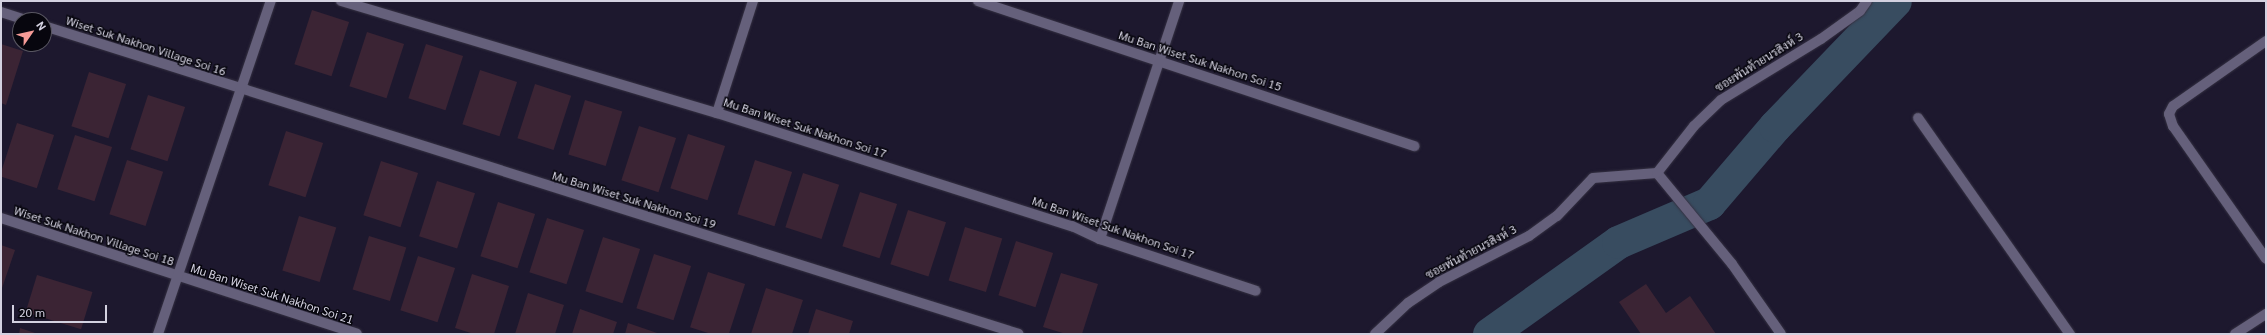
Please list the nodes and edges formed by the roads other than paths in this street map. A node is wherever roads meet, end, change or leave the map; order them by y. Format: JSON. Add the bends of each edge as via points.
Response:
{"nodes":[{"id":1,"x":271,"y":1,"type":"edge"},
{"id":2,"x":341,"y":1,"type":"edge"},
{"id":3,"x":753,"y":1,"type":"edge"},
{"id":4,"x":978,"y":1,"type":"edge"},
{"id":5,"x":1179,"y":1,"type":"edge"},
{"id":6,"x":1867,"y":1,"type":"edge"},
{"id":7,"x":1,"y":12,"type":"edge"},
{"id":8,"x":12,"y":16,"type":"edge"},
{"id":9,"x":52,"y":29,"type":"edge"},
{"id":10,"x":2266,"y":41,"type":"edge"},
{"id":11,"x":1159,"y":61,"type":"junction"},
{"id":12,"x":241,"y":91,"type":"junction"},
{"id":13,"x":717,"y":113,"type":"junction"},
{"id":14,"x":1918,"y":118,"type":"dead end"},
{"id":15,"x":1415,"y":146,"type":"dead end"},
{"id":16,"x":1657,"y":173,"type":"junction"},
{"id":17,"x":1,"y":218,"type":"edge"},
{"id":18,"x":1100,"y":239,"type":"junction"},
{"id":19,"x":2266,"y":259,"type":"edge"},
{"id":20,"x":179,"y":278,"type":"junction"},
{"id":21,"x":1256,"y":291,"type":"dead end"},
{"id":22,"x":2266,"y":314,"type":"edge"},
{"id":23,"x":158,"y":334,"type":"edge"},
{"id":24,"x":357,"y":334,"type":"edge"},
{"id":25,"x":1019,"y":334,"type":"edge"},
{"id":26,"x":1375,"y":334,"type":"edge"},
{"id":27,"x":1781,"y":334,"type":"edge"},
{"id":28,"x":2070,"y":334,"type":"edge"},
{"id":29,"x":2235,"y":334,"type":"edge"}],
"edges":[{"from":1,"to":12,"type":"street"},
{"from":2,"to":13,"type":"street","name":"Mu Ban Wiset Suk Nakhon Soi 17"},
{"from":3,"to":13,"type":"street"},
{"from":4,"to":11,"type":"street","name":"Mu Ban Wiset Suk Nakhon Soi 15"},
{"from":5,"to":11,"type":"street"},
{"from":6,"to":16,"type":"street","name":"ซอยพันท้ายนรสิงห์ 3","via":[[1860,11],[1821,39],[1786,58],[1748,87],[1721,100],[1694,126]]},
{"from":7,"to":8,"type":"street"},
{"from":9,"to":12,"type":"street","name":"Wiset Suk Nakhon Village Soi 16"},
{"from":10,"to":19,"type":"street","via":[[2173,106],[2169,114],[2172,126]]},
{"from":11,"to":15,"type":"street","name":"Mu Ban Wiset Suk Nakhon Soi 15"},
{"from":11,"to":18,"type":"street"},
{"from":12,"to":20,"type":"street"},
{"from":12,"to":25,"type":"street","name":"Mu Ban Wiset Suk Nakhon Soi 19"},
{"from":13,"to":18,"type":"street","name":"Mu Ban Wiset Suk Nakhon Soi 17","via":[[1072,226]]},
{"from":14,"to":28,"type":"street"},
{"from":16,"to":26,"type":"street","name":"ซอยพันท้ายนรสิงห์ 3","via":[[1593,178],[1557,216],[1529,236],[1439,282],[1408,303]]},
{"from":16,"to":27,"type":"street","via":[[1732,264]]},
{"from":17,"to":20,"type":"street","name":"Wiset Suk Nakhon Village Soi 18"},
{"from":18,"to":21,"type":"street","name":"Mu Ban Wiset Suk Nakhon Soi 17"},
{"from":20,"to":23,"type":"street"},
{"from":20,"to":24,"type":"street","name":"Mu Ban Wiset Suk Nakhon Soi 21"},
{"from":22,"to":29,"type":"street"}]}
